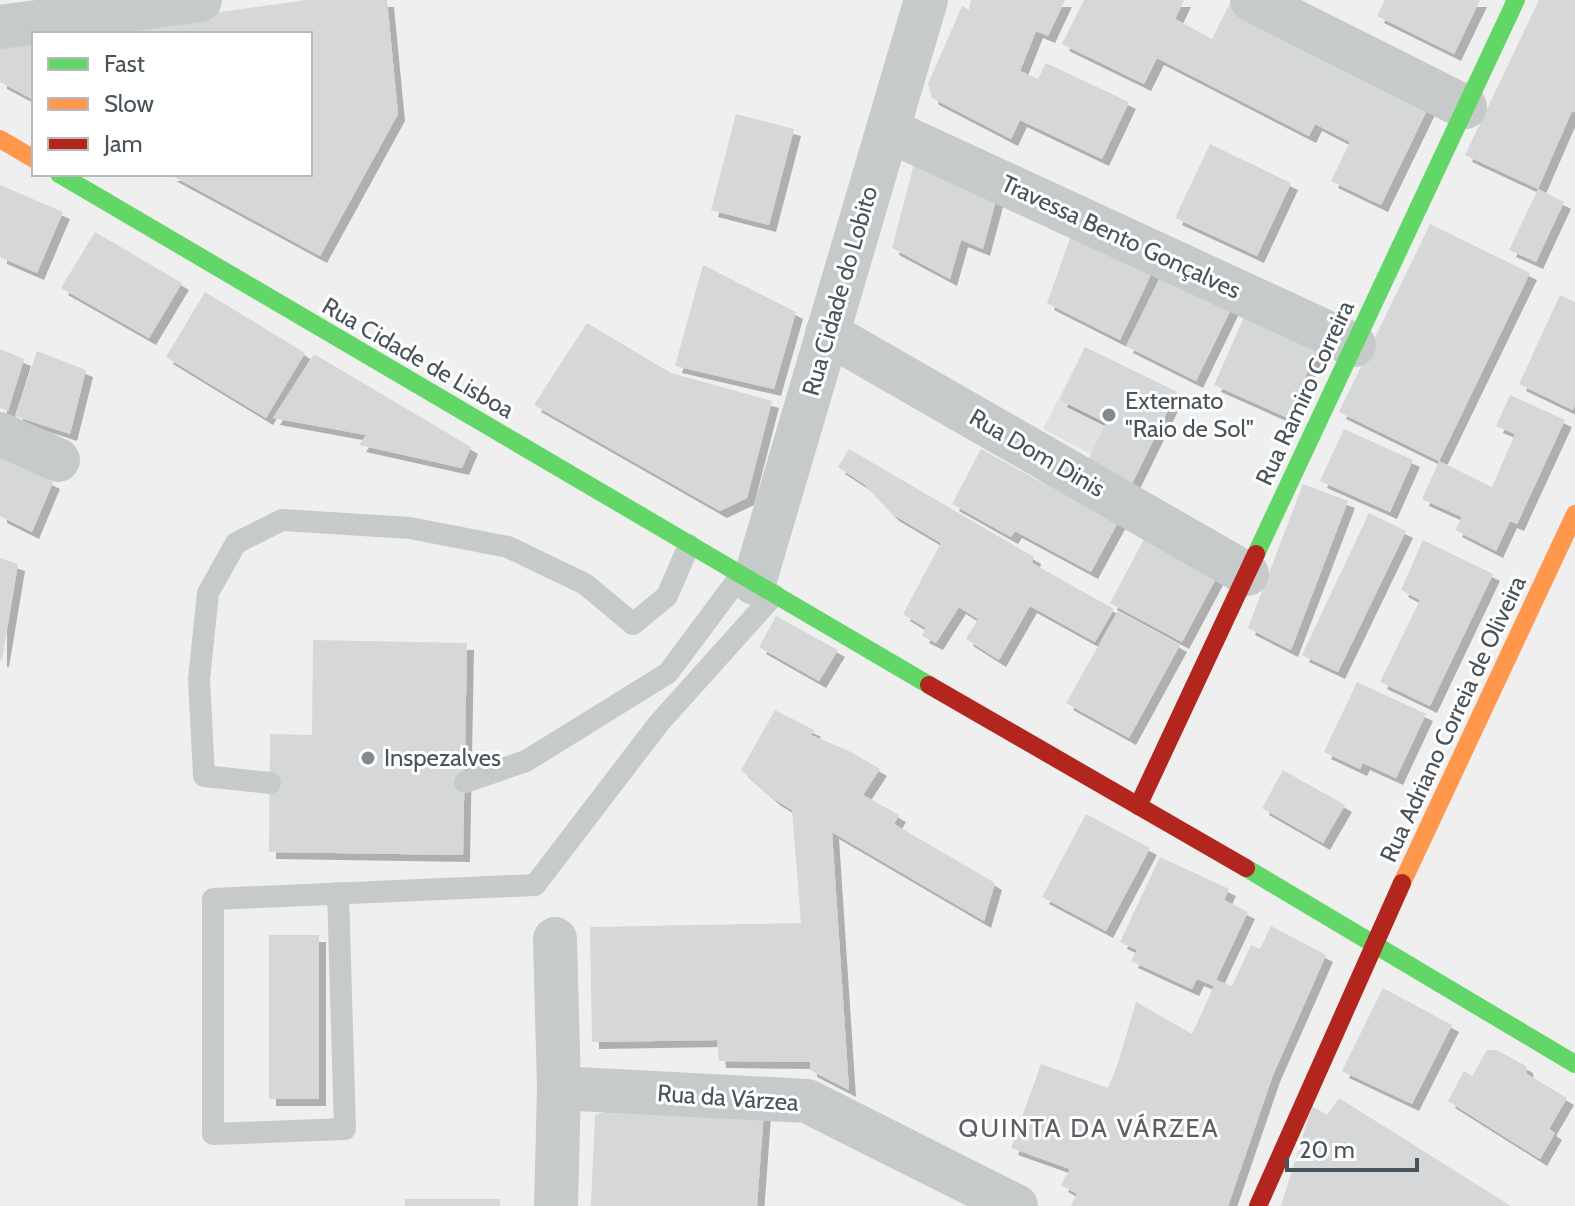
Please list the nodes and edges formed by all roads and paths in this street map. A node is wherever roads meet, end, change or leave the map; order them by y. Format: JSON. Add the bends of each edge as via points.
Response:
{"nodes":[{"id":1,"x":200,"y":0,"type":"edge"},
{"id":2,"x":926,"y":0,"type":"edge"},
{"id":3,"x":1252,"y":0,"type":"edge"},
{"id":4,"x":1516,"y":0,"type":"edge"},
{"id":5,"x":0,"y":27,"type":"edge"},
{"id":6,"x":1465,"y":107,"type":"junction"},
{"id":7,"x":888,"y":130,"type":"junction"},
{"id":8,"x":0,"y":139,"type":"edge"},
{"id":9,"x":32,"y":158,"type":"edge"},
{"id":10,"x":62,"y":176,"type":"edge"},
{"id":11,"x":827,"y":333,"type":"junction"},
{"id":12,"x":1354,"y":345,"type":"junction"},
{"id":13,"x":0,"y":434,"type":"edge"},
{"id":14,"x":58,"y":460,"type":"dead end"},
{"id":15,"x":1575,"y":514,"type":"edge"},
{"id":16,"x":689,"y":545,"type":"junction"},
{"id":17,"x":1247,"y":574,"type":"junction"},
{"id":18,"x":756,"y":584,"type":"junction"},
{"id":19,"x":465,"y":782,"type":"dead end"},
{"id":20,"x":270,"y":783,"type":"dead end"},
{"id":21,"x":1138,"y":806,"type":"junction"},
{"id":22,"x":338,"y":893,"type":"junction"},
{"id":23,"x":555,"y":939,"type":"dead end"},
{"id":24,"x":1374,"y":943,"type":"junction"},
{"id":25,"x":1575,"y":1064,"type":"edge"},
{"id":26,"x":559,"y":1088,"type":"junction"},
{"id":27,"x":556,"y":1206,"type":"edge"},
{"id":28,"x":1016,"y":1206,"type":"edge"},
{"id":29,"x":1258,"y":1206,"type":"edge"}],
"edges":[{"from":1,"to":5,"type":"street"},
{"from":2,"to":7,"type":"street","name":"Rua Cidade do Lobito"},
{"from":3,"to":6,"type":"street"},
{"from":4,"to":6,"type":"street","name":"Rua Ramiro Correira"},
{"from":6,"to":12,"type":"street","name":"Rua Ramiro Correira"},
{"from":7,"to":11,"type":"street","name":"Rua Cidade do Lobito"},
{"from":7,"to":12,"type":"street","name":"Travessa Bento Gonçalves"},
{"from":8,"to":9,"type":"street"},
{"from":10,"to":16,"type":"street","name":"Rua Cidade de Lisboa"},
{"from":11,"to":17,"type":"street","name":"Rua Dom Dinis"},
{"from":11,"to":18,"type":"street","name":"Rua Cidade do Lobito"},
{"from":12,"to":17,"type":"street","name":"Rua Ramiro Correira"},
{"from":13,"to":14,"type":"street"},
{"from":15,"to":24,"type":"street","name":"Rua Adriano Correia de Oliveira"},
{"from":16,"to":18,"type":"street","name":"Rua Cidade de Lisboa"},
{"from":16,"to":20,"type":"lane","via":[[667,596],[633,624],[585,584],[508,547],[410,528],[282,520],[236,543],[208,593],[199,679],[204,776]]},
{"from":17,"to":21,"type":"street","name":"Rua Ramiro Correira"},
{"from":18,"to":19,"type":"lane","via":[[668,673],[526,761]]},
{"from":18,"to":21,"type":"street","name":"Rua Cidade de Lisboa"},
{"from":18,"to":22,"type":"lane","via":[[659,723],[535,885]]},
{"from":21,"to":24,"type":"street","name":"Rua Cidade de Lisboa"},
{"from":22,"to":22,"type":"lane","via":[[345,1129],[213,1134],[213,899]]},
{"from":23,"to":26,"type":"street"},
{"from":24,"to":25,"type":"street","name":"Rua Cidade de Lisboa"},
{"from":24,"to":29,"type":"street"},
{"from":26,"to":27,"type":"street"},
{"from":26,"to":28,"type":"street","name":"Rua da Várzea","via":[[807,1101]]}]}
